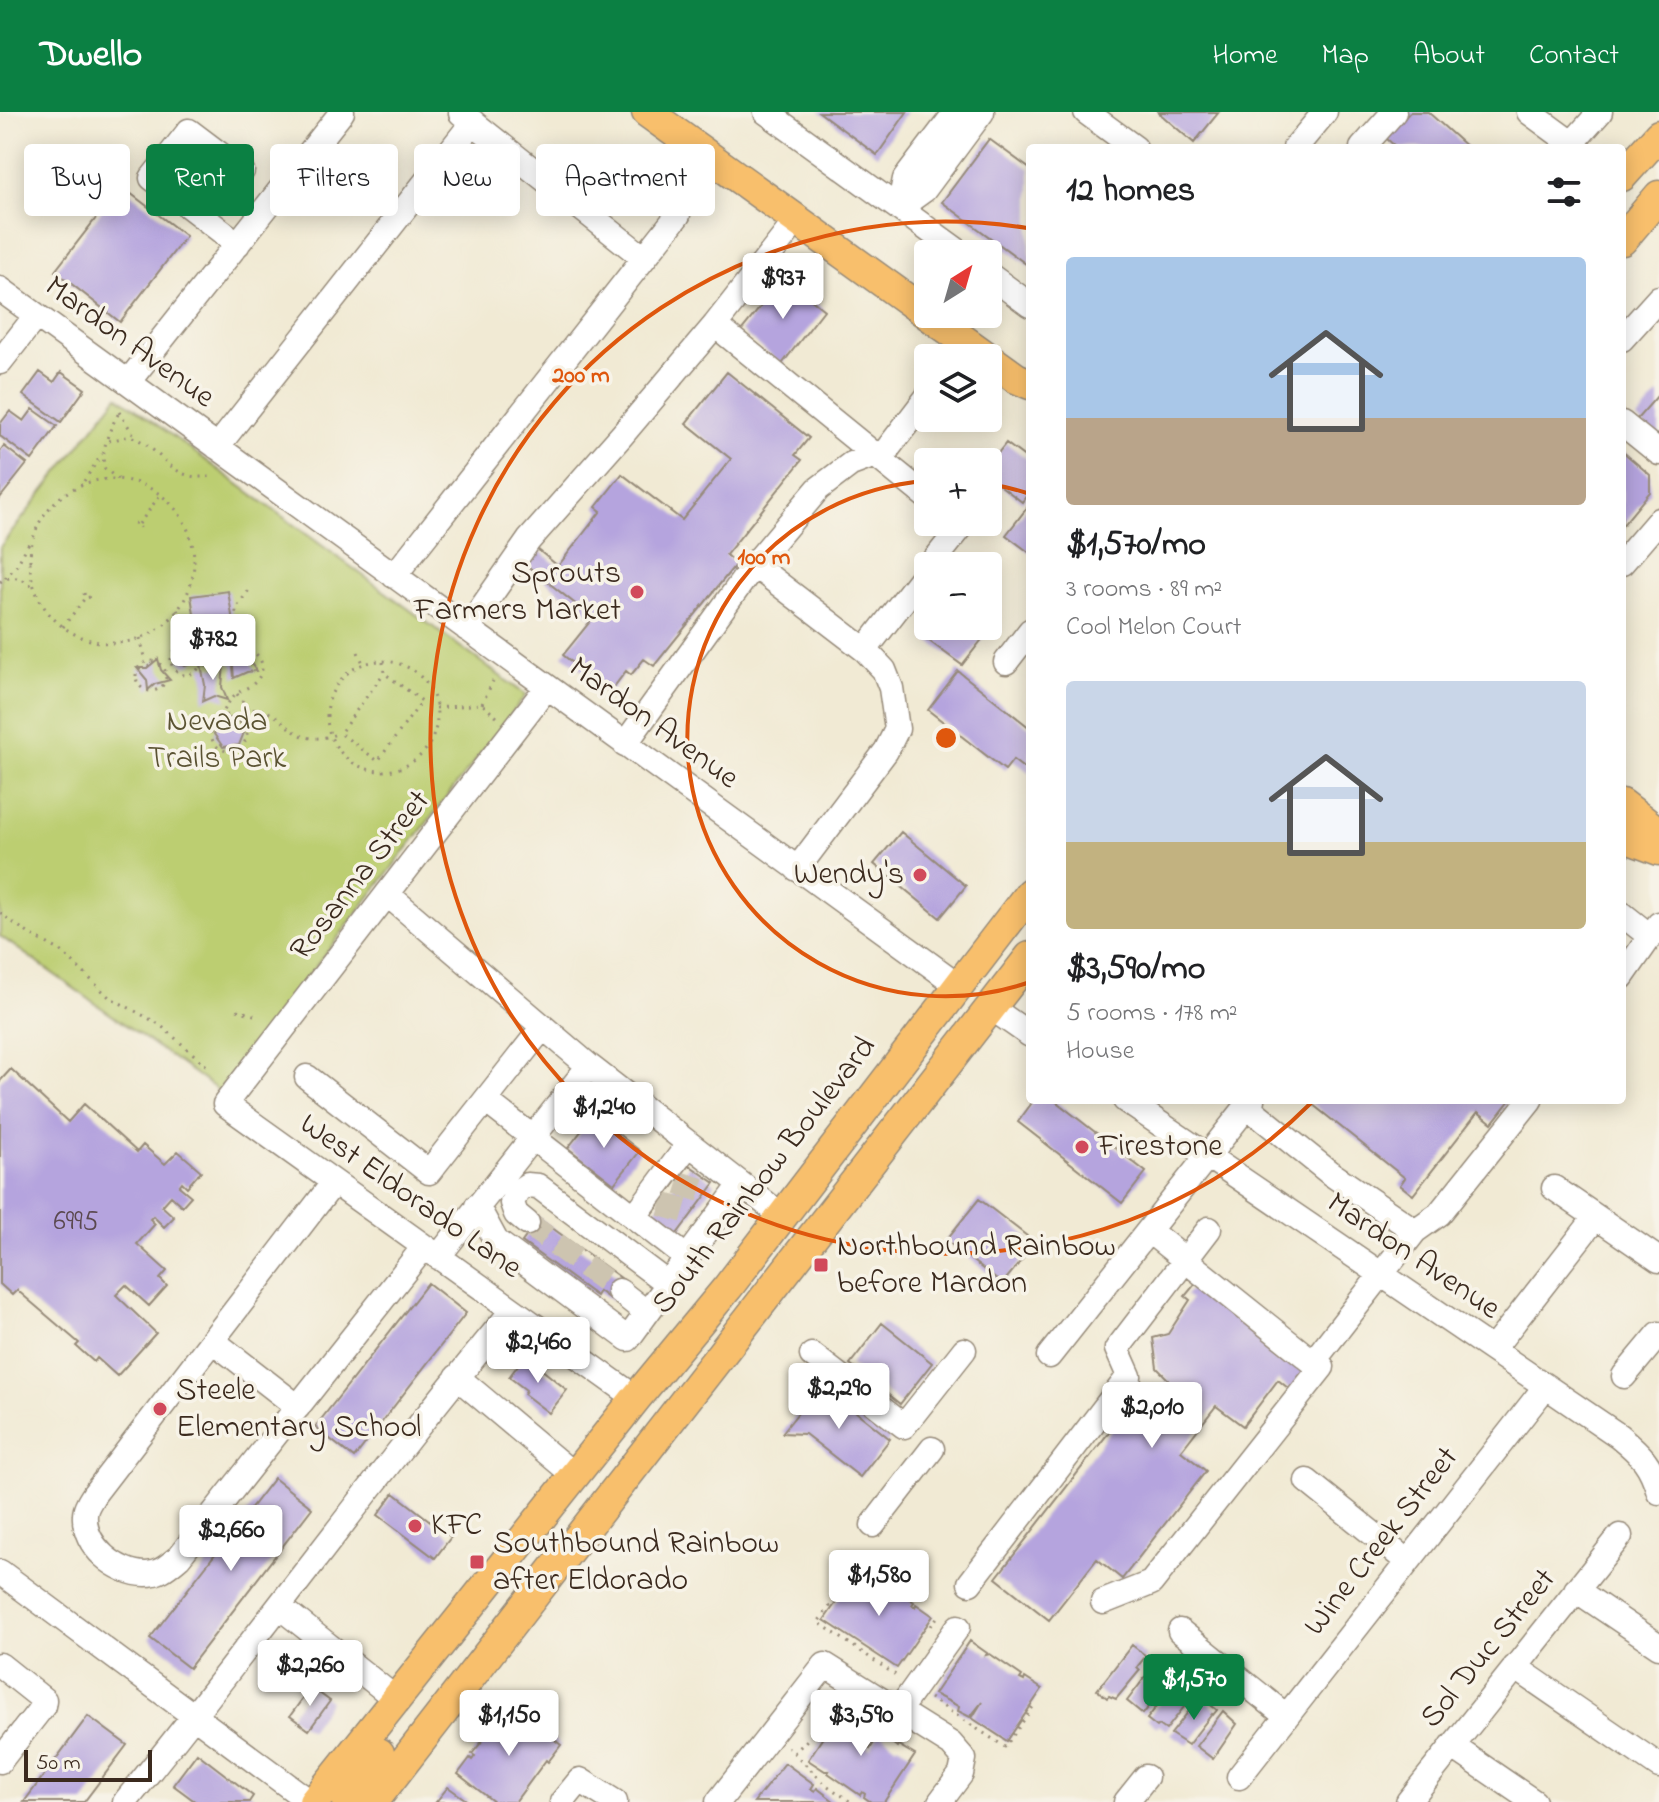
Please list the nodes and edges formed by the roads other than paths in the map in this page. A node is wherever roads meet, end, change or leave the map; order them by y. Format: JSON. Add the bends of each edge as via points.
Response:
{"nodes":[{"id":1,"x":342,"y":112,"type":"edge"},
{"id":2,"x":647,"y":112,"type":"edge"},
{"id":3,"x":766,"y":112,"type":"edge"},
{"id":4,"x":956,"y":112,"type":"edge"},
{"id":5,"x":982,"y":112,"type":"edge"},
{"id":6,"x":1086,"y":112,"type":"edge"},
{"id":7,"x":1325,"y":112,"type":"edge"},
{"id":8,"x":1394,"y":112,"type":"edge"},
{"id":9,"x":1529,"y":112,"type":"edge"},
{"id":10,"x":1600,"y":112,"type":"edge"},
{"id":11,"x":466,"y":117,"type":"edge"},
{"id":12,"x":1659,"y":135,"type":"edge"},
{"id":13,"x":179,"y":144,"type":"edge"},
{"id":14,"x":206,"y":144,"type":"edge"},
{"id":15,"x":1130,"y":144,"type":"edge"},
{"id":16,"x":1298,"y":144,"type":"edge"},
{"id":17,"x":1366,"y":144,"type":"edge"},
{"id":18,"x":1570,"y":144,"type":"edge"},
{"id":19,"x":1575,"y":144,"type":"edge"},
{"id":20,"x":1626,"y":172,"type":"edge"},
{"id":21,"x":1659,"y":196,"type":"edge"},
{"id":22,"x":899,"y":208,"type":"junction"},
{"id":23,"x":202,"y":216,"type":"edge"},
{"id":24,"x":677,"y":216,"type":"edge"},
{"id":25,"x":797,"y":220,"type":"junction"},
{"id":26,"x":1626,"y":235,"type":"edge"},
{"id":27,"x":943,"y":240,"type":"edge"},
{"id":28,"x":238,"y":244,"type":"junction"},
{"id":29,"x":644,"y":258,"type":"junction"},
{"id":30,"x":1002,"y":284,"type":"edge"},
{"id":31,"x":0,"y":289,"type":"edge"},
{"id":32,"x":1659,"y":298,"type":"edge"},
{"id":33,"x":1026,"y":302,"type":"edge"},
{"id":34,"x":36,"y":316,"type":"junction"},
{"id":35,"x":715,"y":325,"type":"junction"},
{"id":36,"x":1626,"y":335,"type":"edge"},
{"id":37,"x":954,"y":344,"type":"edge"},
{"id":38,"x":0,"y":362,"type":"edge"},
{"id":39,"x":1002,"y":374,"type":"edge"},
{"id":40,"x":128,"y":382,"type":"junction"},
{"id":41,"x":1025,"y":388,"type":"edge"},
{"id":42,"x":914,"y":414,"type":"edge"},
{"id":43,"x":1626,"y":426,"type":"edge"},
{"id":44,"x":217,"y":447,"type":"junction"},
{"id":45,"x":1659,"y":453,"type":"edge"},
{"id":46,"x":877,"y":455,"type":"junction"},
{"id":47,"x":914,"y":486,"type":"edge"},
{"id":48,"x":1659,"y":520,"type":"edge"},
{"id":49,"x":954,"y":536,"type":"edge"},
{"id":50,"x":941,"y":552,"type":"edge"},
{"id":51,"x":1626,"y":558,"type":"edge"},
{"id":52,"x":754,"y":565,"type":"junction"},
{"id":53,"x":394,"y":576,"type":"junction"},
{"id":54,"x":914,"y":587,"type":"edge"},
{"id":55,"x":467,"y":629,"type":"junction"},
{"id":56,"x":1026,"y":636,"type":"edge"},
{"id":57,"x":865,"y":650,"type":"junction"},
{"id":58,"x":1006,"y":662,"type":"dead end"},
{"id":59,"x":547,"y":687,"type":"junction"},
{"id":60,"x":625,"y":744,"type":"junction"},
{"id":61,"x":1634,"y":821,"type":"edge"},
{"id":62,"x":1659,"y":850,"type":"edge"},
{"id":63,"x":797,"y":869,"type":"junction"},
{"id":64,"x":387,"y":894,"type":"junction"},
{"id":65,"x":1026,"y":898,"type":"edge"},
{"id":66,"x":1626,"y":916,"type":"edge"},
{"id":67,"x":1026,"y":923,"type":"edge"},
{"id":68,"x":1655,"y":930,"type":"edge"},
{"id":69,"x":1026,"y":962,"type":"edge"},
{"id":70,"x":1626,"y":971,"type":"edge"},
{"id":71,"x":958,"y":985,"type":"junction"},
{"id":72,"x":990,"y":1007,"type":"junction"},
{"id":73,"x":543,"y":1027,"type":"junction"},
{"id":74,"x":1026,"y":1032,"type":"edge"},
{"id":75,"x":589,"y":1066,"type":"junction"},
{"id":76,"x":307,"y":1077,"type":"dead end"},
{"id":77,"x":486,"y":1101,"type":"junction"},
{"id":78,"x":225,"y":1104,"type":"joint"},
{"id":79,"x":1131,"y":1104,"type":"edge"},
{"id":80,"x":1249,"y":1104,"type":"edge"},
{"id":81,"x":1251,"y":1104,"type":"edge"},
{"id":82,"x":1527,"y":1104,"type":"edge"},
{"id":83,"x":532,"y":1138,"type":"junction"},
{"id":84,"x":885,"y":1141,"type":"junction"},
{"id":85,"x":688,"y":1145,"type":"junction"},
{"id":86,"x":1207,"y":1157,"type":"junction"},
{"id":87,"x":334,"y":1182,"type":"junction"},
{"id":88,"x":1554,"y":1188,"type":"dead end"},
{"id":89,"x":726,"y":1192,"type":"junction"},
{"id":90,"x":477,"y":1206,"type":"junction"},
{"id":91,"x":647,"y":1207,"type":"junction"},
{"id":92,"x":781,"y":1215,"type":"junction"},
{"id":93,"x":1596,"y":1217,"type":"junction"},
{"id":94,"x":527,"y":1223,"type":"tunnel mouth"},
{"id":95,"x":1209,"y":1229,"type":"dead end"},
{"id":96,"x":1149,"y":1231,"type":"junction"},
{"id":97,"x":1415,"y":1231,"type":"junction"},
{"id":98,"x":431,"y":1252,"type":"junction"},
{"id":99,"x":687,"y":1258,"type":"junction"},
{"id":100,"x":1185,"y":1260,"type":"junction"},
{"id":101,"x":1659,"y":1260,"type":"edge"},
{"id":102,"x":1381,"y":1274,"type":"junction"},
{"id":103,"x":668,"y":1284,"type":"junction"},
{"id":104,"x":728,"y":1287,"type":"junction"},
{"id":105,"x":619,"y":1291,"type":"tunnel mouth"},
{"id":106,"x":513,"y":1310,"type":"junction"},
{"id":107,"x":647,"y":1313,"type":"junction"},
{"id":108,"x":1659,"y":1334,"type":"edge"},
{"id":109,"x":213,"y":1341,"type":"junction"},
{"id":110,"x":1493,"y":1349,"type":"junction"},
{"id":111,"x":964,"y":1350,"type":"dead end"},
{"id":112,"x":812,"y":1355,"type":"dead end"},
{"id":113,"x":1049,"y":1356,"type":"dead end"},
{"id":114,"x":1313,"y":1362,"type":"junction"},
{"id":115,"x":1624,"y":1376,"type":"dead end"},
{"id":116,"x":457,"y":1377,"type":"junction"},
{"id":117,"x":1546,"y":1386,"type":"junction"},
{"id":118,"x":692,"y":1394,"type":"junction"},
{"id":119,"x":636,"y":1398,"type":"junction"},
{"id":120,"x":298,"y":1407,"type":"junction"},
{"id":121,"x":932,"y":1449,"type":"dead end"},
{"id":122,"x":575,"y":1476,"type":"junction"},
{"id":123,"x":1307,"y":1481,"type":"dead end"},
{"id":124,"x":1657,"y":1484,"type":"edge"},
{"id":125,"x":599,"y":1512,"type":"junction"},
{"id":126,"x":873,"y":1525,"type":"dead end"},
{"id":127,"x":1620,"y":1536,"type":"dead end"},
{"id":128,"x":1408,"y":1562,"type":"junction"},
{"id":129,"x":0,"y":1572,"type":"edge"},
{"id":130,"x":970,"y":1583,"type":"dead end"},
{"id":131,"x":1576,"y":1590,"type":"junction"},
{"id":132,"x":1103,"y":1602,"type":"dead end"},
{"id":133,"x":280,"y":1607,"type":"junction"},
{"id":134,"x":958,"y":1627,"type":"dead end"},
{"id":135,"x":1180,"y":1631,"type":"dead end"},
{"id":136,"x":1659,"y":1646,"type":"edge"},
{"id":137,"x":0,"y":1665,"type":"edge"},
{"id":138,"x":1515,"y":1667,"type":"junction"},
{"id":139,"x":396,"y":1699,"type":"junction"},
{"id":140,"x":898,"y":1711,"type":"junction"},
{"id":141,"x":192,"y":1715,"type":"junction"},
{"id":142,"x":1286,"y":1716,"type":"junction"},
{"id":143,"x":1452,"y":1746,"type":"junction"},
{"id":144,"x":0,"y":1761,"type":"edge"},
{"id":145,"x":1659,"y":1766,"type":"edge"},
{"id":146,"x":1146,"y":1777,"type":"dead end"},
{"id":147,"x":1239,"y":1777,"type":"dead end"},
{"id":148,"x":125,"y":1802,"type":"edge"},
{"id":149,"x":312,"y":1802,"type":"edge"},
{"id":150,"x":347,"y":1802,"type":"edge"},
{"id":151,"x":373,"y":1802,"type":"edge"},
{"id":152,"x":562,"y":1802,"type":"edge"},
{"id":153,"x":615,"y":1802,"type":"edge"},
{"id":154,"x":718,"y":1802,"type":"edge"},
{"id":155,"x":940,"y":1802,"type":"edge"},
{"id":156,"x":1126,"y":1802,"type":"edge"},
{"id":157,"x":1408,"y":1802,"type":"edge"},
{"id":158,"x":1534,"y":1802,"type":"edge"}],
"edges":[{"from":1,"to":28,"type":"street"},
{"from":2,"to":25,"type":"main road"},
{"from":3,"to":22,"type":"street"},
{"from":4,"to":22,"type":"street","via":[[905,179]]},
{"from":5,"to":22,"type":"street","via":[[924,190]]},
{"from":6,"to":15,"type":"street"},
{"from":7,"to":16,"type":"street"},
{"from":8,"to":17,"type":"street"},
{"from":9,"to":18,"type":"street"},
{"from":10,"to":19,"type":"street"},
{"from":11,"to":29,"type":"street"},
{"from":11,"to":44,"type":"street"},
{"from":12,"to":20,"type":"main road"},
{"from":13,"to":14,"type":"street","via":[[189,131]]},
{"from":21,"to":26,"type":"main road"},
{"from":22,"to":27,"type":"street"},
{"from":23,"to":28,"type":"street"},
{"from":24,"to":29,"type":"street"},
{"from":25,"to":35,"type":"street"},
{"from":25,"to":37,"type":"main road"},
{"from":28,"to":40,"type":"street"},
{"from":29,"to":53,"type":"street"},
{"from":30,"to":33,"type":"street"},
{"from":31,"to":34,"type":"street","name":"Mardon Avenue"},
{"from":32,"to":36,"type":"street"},
{"from":34,"to":38,"type":"street"},
{"from":34,"to":40,"type":"street","name":"Mardon Avenue"},
{"from":35,"to":46,"type":"street"},
{"from":35,"to":55,"type":"street","via":[[529,540]]},
{"from":39,"to":41,"type":"main road"},
{"from":40,"to":44,"type":"street","name":"Mardon Avenue"},
{"from":42,"to":46,"type":"street"},
{"from":43,"to":45,"type":"street"},
{"from":44,"to":53,"type":"street","name":"Mardon Avenue"},
{"from":46,"to":47,"type":"street"},
{"from":46,"to":52,"type":"street","via":[[851,464],[818,489]]},
{"from":48,"to":51,"type":"street"},
{"from":49,"to":50,"type":"street"},
{"from":52,"to":57,"type":"street"},
{"from":52,"to":60,"type":"street"},
{"from":53,"to":55,"type":"street","name":"Mardon Avenue"},
{"from":54,"to":57,"type":"street"},
{"from":55,"to":59,"type":"street","name":"Mardon Avenue"},
{"from":56,"to":58,"type":"street"},
{"from":57,"to":63,"type":"street","via":[[884,670],[897,729]]},
{"from":59,"to":60,"type":"street","name":"Mardon Avenue"},
{"from":59,"to":64,"type":"street","name":"Rosanna Street"},
{"from":60,"to":63,"type":"street","name":"Mardon Avenue"},
{"from":61,"to":62,"type":"main road"},
{"from":63,"to":71,"type":"street","name":"Mardon Avenue"},
{"from":64,"to":73,"type":"street"},
{"from":64,"to":78,"type":"street","name":"Rosanna Street"},
{"from":65,"to":71,"type":"main road","name":"South Rainbow Boulevard"},
{"from":66,"to":68,"type":"street"},
{"from":67,"to":72,"type":"main road","via":[[989,982]]},
{"from":68,"to":70,"type":"street"},
{"from":69,"to":72,"type":"main road"},
{"from":71,"to":84,"type":"main road","via":[[956,1015],[920,1066]]},
{"from":71,"to":92,"type":"main road","name":"South Rainbow Boulevard"},
{"from":72,"to":74,"type":"street"},
{"from":72,"to":84,"type":"main road"},
{"from":73,"to":75,"type":"street"},
{"from":73,"to":77,"type":"street"},
{"from":75,"to":83,"type":"street"},
{"from":75,"to":85,"type":"street"},
{"from":76,"to":77,"type":"street","via":[[429,1172]]},
{"from":77,"to":83,"type":"street"},
{"from":78,"to":87,"type":"street","name":"West Eldorado Lane"},
{"from":79,"to":86,"type":"street","name":"Mardon Avenue"},
{"from":80,"to":86,"type":"street"},
{"from":81,"to":97,"type":"street","via":[[1330,1173]]},
{"from":82,"to":97,"type":"street","via":[[1439,1214]]},
{"from":83,"to":90,"type":"street"},
{"from":83,"to":91,"type":"street"},
{"from":84,"to":118,"type":"main road"},
{"from":85,"to":89,"type":"street"},
{"from":85,"to":91,"type":"street","via":[[670,1181]]},
{"from":86,"to":96,"type":"street"},
{"from":86,"to":102,"type":"street","name":"Mardon Avenue"},
{"from":87,"to":98,"type":"street","name":"West Eldorado Lane"},
{"from":87,"to":109,"type":"street"},
{"from":88,"to":93,"type":"street"},
{"from":89,"to":92,"type":"street"},
{"from":89,"to":99,"type":"street","via":[[704,1216]]},
{"from":90,"to":98,"type":"street"},
{"from":90,"to":107,"type":"street","via":[[496,1241],[628,1339]]},
{"from":91,"to":99,"type":"street"},
{"from":92,"to":104,"type":"main road","name":"South Rainbow Boulevard"},
{"from":93,"to":101,"type":"street"},
{"from":93,"to":110,"type":"street"},
{"from":94,"to":103,"type":"street","via":[[512,1203],[527,1185],[538,1186]]},
{"from":95,"to":100,"type":"street"},
{"from":96,"to":100,"type":"street"},
{"from":96,"to":113,"type":"street"},
{"from":97,"to":102,"type":"street"},
{"from":98,"to":106,"type":"street","name":"West Eldorado Lane"},
{"from":98,"to":120,"type":"street"},
{"from":99,"to":103,"type":"street"},
{"from":100,"to":114,"type":"street"},
{"from":100,"to":130,"type":"street","via":[[1117,1349],[1129,1376]]},
{"from":102,"to":110,"type":"street","name":"Mardon Avenue"},
{"from":102,"to":114,"type":"street"},
{"from":103,"to":107,"type":"street"},
{"from":104,"to":118,"type":"main road","via":[[711,1330],[680,1375],[681,1386]]},
{"from":104,"to":119,"type":"main road","name":"South Rainbow Boulevard"},
{"from":105,"to":107,"type":"street"},
{"from":106,"to":116,"type":"street"},
{"from":106,"to":119,"type":"street","name":"West Eldorado Lane"},
{"from":108,"to":115,"type":"street"},
{"from":109,"to":120,"type":"street"},
{"from":109,"to":120,"type":"street","via":[[95,1493],[85,1513],[95,1549],[131,1572],[165,1569]]},
{"from":110,"to":117,"type":"street","name":"Mardon Avenue"},
{"from":111,"to":112,"type":"street","via":[[904,1426]]},
{"from":114,"to":132,"type":"street","via":[[1322,1367],[1151,1583]]},
{"from":116,"to":122,"type":"street"},
{"from":116,"to":133,"type":"street"},
{"from":117,"to":124,"type":"street","name":"Mardon Avenue","via":[[1638,1451]]},
{"from":117,"to":128,"type":"street","name":"Wine Creek Street"},
{"from":118,"to":125,"type":"main road"},
{"from":119,"to":122,"type":"main road","name":"South Rainbow Boulevard"},
{"from":119,"to":125,"type":"main road","via":[[636,1427],[605,1469]]},
{"from":121,"to":126,"type":"street"},
{"from":122,"to":139,"type":"main road","name":"South Rainbow Boulevard"},
{"from":123,"to":128,"type":"street"},
{"from":125,"to":151,"type":"main road"},
{"from":127,"to":131,"type":"street","name":"Sol Duc Street"},
{"from":128,"to":142,"type":"street","name":"Wine Creek Street"},
{"from":129,"to":141,"type":"street"},
{"from":131,"to":136,"type":"street"},
{"from":131,"to":138,"type":"street","name":"Sol Duc Street"},
{"from":133,"to":139,"type":"street"},
{"from":133,"to":141,"type":"street"},
{"from":134,"to":140,"type":"street"},
{"from":135,"to":142,"type":"street"},
{"from":137,"to":144,"type":"street","via":[[44,1700]]},
{"from":138,"to":143,"type":"street","name":"Sol Duc Street"},
{"from":138,"to":145,"type":"street"},
{"from":139,"to":149,"type":"main road","name":"South Rainbow Boulevard"},
{"from":139,"to":150,"type":"main road","via":[[395,1723],[385,1745]]},
{"from":140,"to":154,"type":"street","via":[[825,1665]]},
{"from":140,"to":155,"type":"street","via":[[951,1744],[964,1759],[961,1774]]},
{"from":141,"to":148,"type":"street"},
{"from":141,"to":149,"type":"street"},
{"from":142,"to":147,"type":"street","name":"Wine Creek Street"},
{"from":143,"to":157,"type":"street","name":"Sol Duc Street"},
{"from":143,"to":158,"type":"street"},
{"from":146,"to":156,"type":"street"},
{"from":152,"to":153,"type":"street","via":[[580,1780]]}]}
